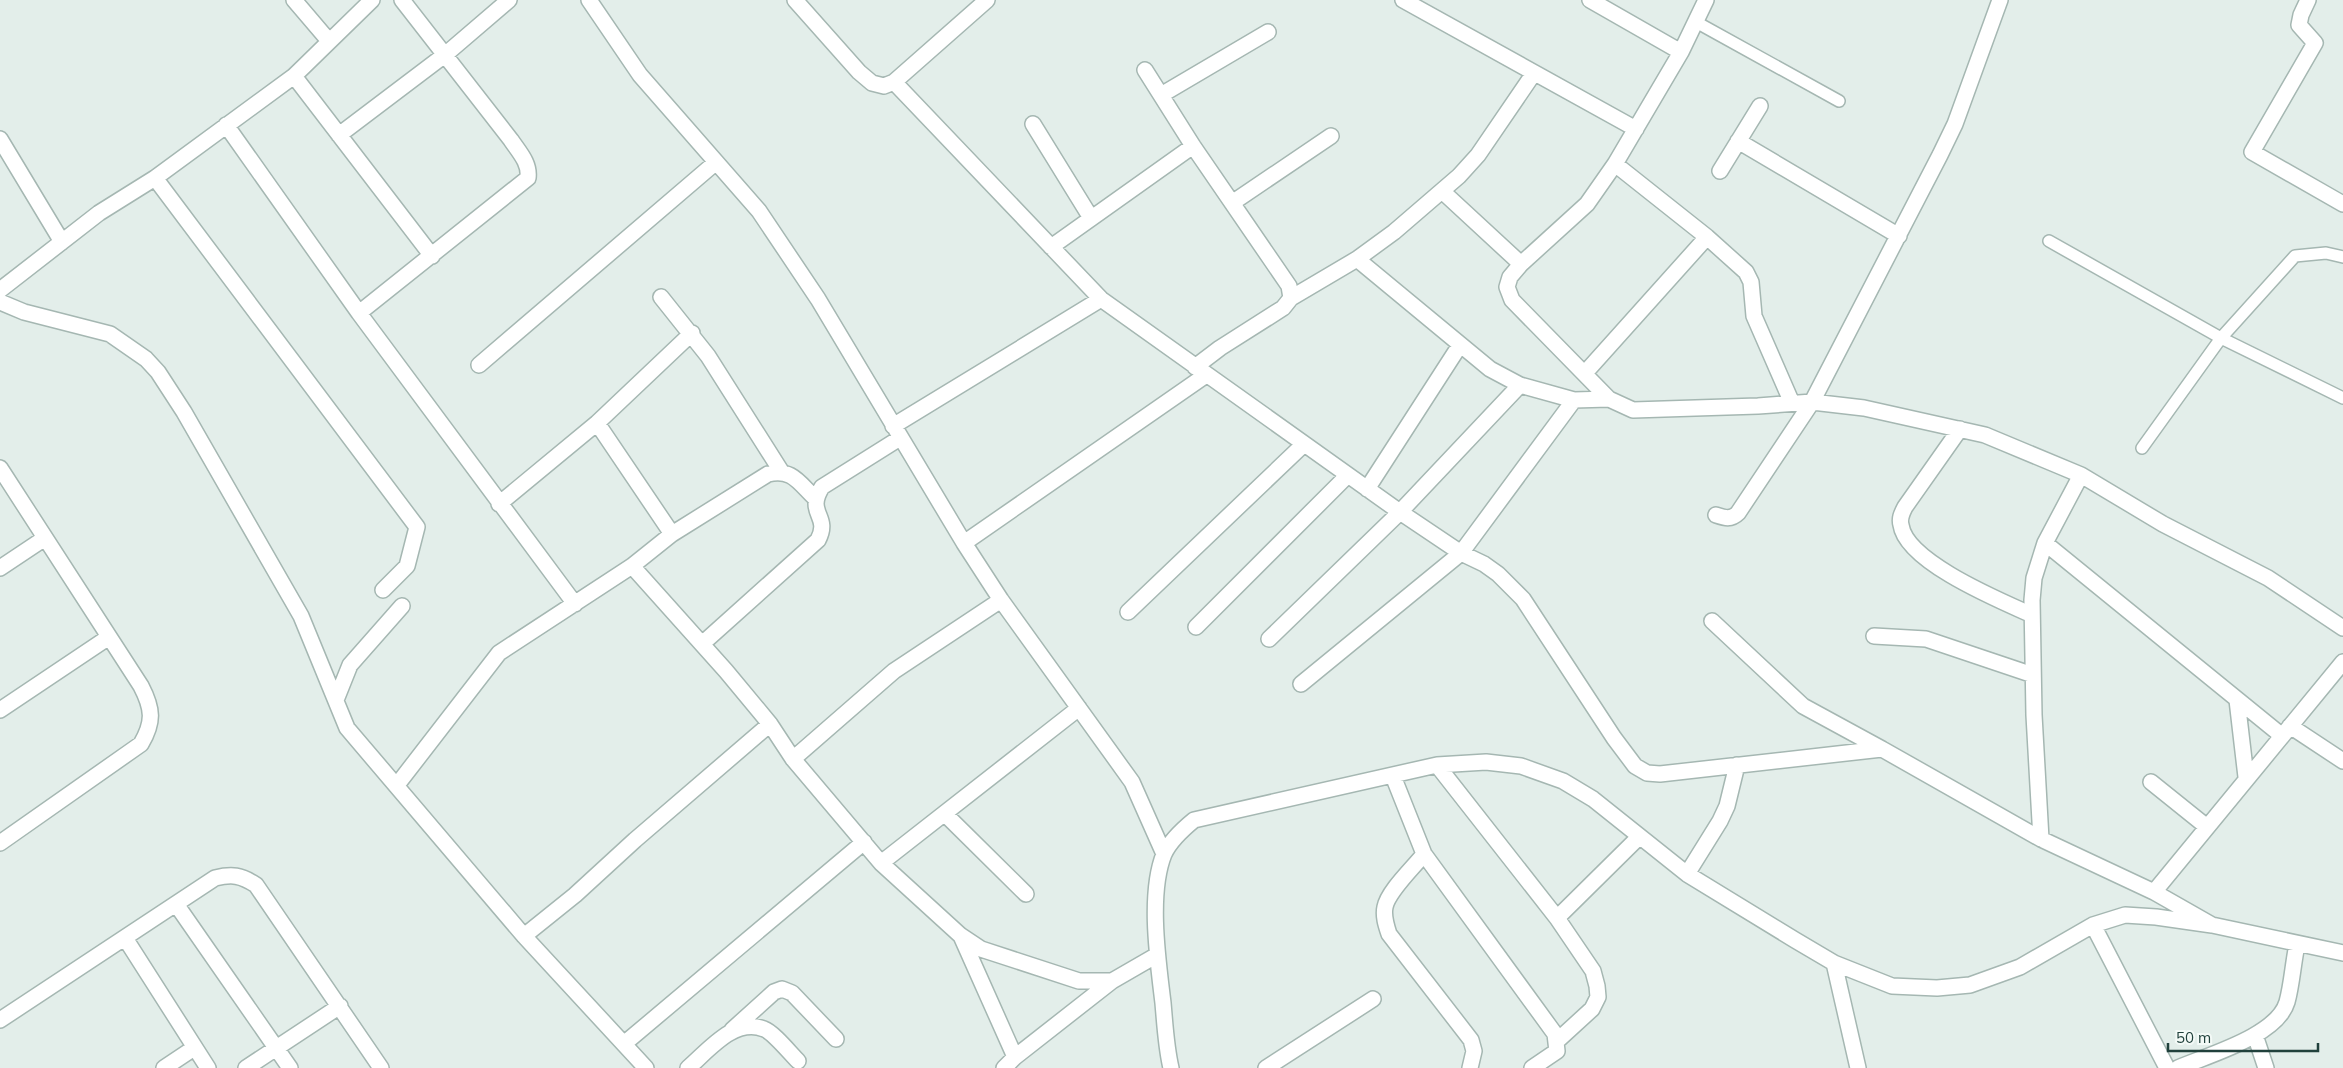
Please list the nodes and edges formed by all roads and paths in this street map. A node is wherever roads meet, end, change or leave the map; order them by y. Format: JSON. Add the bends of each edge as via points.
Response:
{"nodes":[{"id":1,"x":294,"y":0,"type":"edge"},
{"id":2,"x":372,"y":0,"type":"edge"},
{"id":3,"x":402,"y":0,"type":"edge"},
{"id":4,"x":509,"y":0,"type":"edge"},
{"id":5,"x":589,"y":0,"type":"edge"},
{"id":6,"x":795,"y":0,"type":"edge"},
{"id":7,"x":987,"y":0,"type":"edge"},
{"id":8,"x":1403,"y":0,"type":"edge"},
{"id":9,"x":1590,"y":0,"type":"edge"},
{"id":10,"x":1706,"y":0,"type":"edge"},
{"id":11,"x":2000,"y":0,"type":"edge"},
{"id":12,"x":2308,"y":0,"type":"edge"},
{"id":13,"x":1696,"y":22,"type":"junction"},
{"id":14,"x":1268,"y":32,"type":"dead end"},
{"id":15,"x":329,"y":41,"type":"junction"},
{"id":16,"x":1682,"y":52,"type":"junction"},
{"id":17,"x":446,"y":54,"type":"junction"},
{"id":18,"x":1145,"y":70,"type":"dead end"},
{"id":19,"x":1534,"y":74,"type":"junction"},
{"id":20,"x":294,"y":76,"type":"junction"},
{"id":21,"x":894,"y":82,"type":"junction"},
{"id":22,"x":1160,"y":95,"type":"junction"},
{"id":23,"x":1839,"y":101,"type":"dead end"},
{"id":24,"x":1760,"y":106,"type":"dead end"},
{"id":25,"x":1033,"y":124,"type":"dead end"},
{"id":26,"x":226,"y":125,"type":"junction"},
{"id":27,"x":1636,"y":129,"type":"junction"},
{"id":28,"x":339,"y":135,"type":"junction"},
{"id":29,"x":1331,"y":136,"type":"dead end"},
{"id":30,"x":0,"y":139,"type":"edge"},
{"id":31,"x":1738,"y":141,"type":"junction"},
{"id":32,"x":1193,"y":146,"type":"junction"},
{"id":33,"x":715,"y":163,"type":"junction"},
{"id":34,"x":1614,"y":164,"type":"junction"},
{"id":35,"x":1720,"y":170,"type":"dead end"},
{"id":36,"x":154,"y":178,"type":"junction"},
{"id":37,"x":1442,"y":191,"type":"junction"},
{"id":38,"x":1232,"y":203,"type":"junction"},
{"id":39,"x":2343,"y":204,"type":"edge"},
{"id":40,"x":1091,"y":218,"type":"junction"},
{"id":41,"x":1899,"y":236,"type":"junction"},
{"id":42,"x":1707,"y":237,"type":"junction"},
{"id":43,"x":2049,"y":241,"type":"dead end"},
{"id":44,"x":62,"y":242,"type":"junction"},
{"id":45,"x":1051,"y":247,"type":"junction"},
{"id":46,"x":432,"y":256,"type":"junction"},
{"id":47,"x":2343,"y":257,"type":"edge"},
{"id":48,"x":1357,"y":259,"type":"junction"},
{"id":49,"x":1520,"y":264,"type":"junction"},
{"id":50,"x":0,"y":290,"type":"edge"},
{"id":51,"x":661,"y":297,"type":"dead end"},
{"id":52,"x":1291,"y":298,"type":"junction"},
{"id":53,"x":1101,"y":300,"type":"junction"},
{"id":54,"x":0,"y":302,"type":"edge"},
{"id":55,"x":359,"y":313,"type":"junction"},
{"id":56,"x":692,"y":333,"type":"junction"},
{"id":57,"x":2221,"y":338,"type":"junction"},
{"id":58,"x":1460,"y":345,"type":"junction"},
{"id":59,"x":480,"y":365,"type":"dead end"},
{"id":60,"x":1201,"y":371,"type":"junction"},
{"id":61,"x":1584,"y":373,"type":"junction"},
{"id":62,"x":1520,"y":385,"type":"junction"},
{"id":63,"x":2343,"y":398,"type":"edge"},
{"id":64,"x":1609,"y":399,"type":"junction"},
{"id":65,"x":1574,"y":400,"type":"junction"},
{"id":66,"x":1812,"y":402,"type":"junction"},
{"id":67,"x":1792,"y":404,"type":"junction"},
{"id":68,"x":597,"y":423,"type":"junction"},
{"id":69,"x":1960,"y":429,"type":"junction"},
{"id":70,"x":897,"y":432,"type":"junction"},
{"id":71,"x":1303,"y":445,"type":"junction"},
{"id":72,"x":2142,"y":448,"type":"dead end"},
{"id":73,"x":0,"y":468,"type":"edge"},
{"id":74,"x":781,"y":471,"type":"junction"},
{"id":75,"x":2081,"y":474,"type":"junction"},
{"id":76,"x":1348,"y":475,"type":"junction"},
{"id":77,"x":1367,"y":489,"type":"junction"},
{"id":78,"x":815,"y":498,"type":"junction"},
{"id":79,"x":499,"y":504,"type":"junction"},
{"id":80,"x":1400,"y":512,"type":"junction"},
{"id":81,"x":1716,"y":515,"type":"dead end"},
{"id":82,"x":672,"y":534,"type":"junction"},
{"id":83,"x":45,"y":538,"type":"junction"},
{"id":84,"x":964,"y":543,"type":"junction"},
{"id":85,"x":2045,"y":543,"type":"junction"},
{"id":86,"x":1461,"y":554,"type":"junction"},
{"id":87,"x":632,"y":566,"type":"junction"},
{"id":88,"x":0,"y":568,"type":"edge"},
{"id":89,"x":383,"y":590,"type":"dead end"},
{"id":90,"x":1000,"y":600,"type":"junction"},
{"id":91,"x":575,"y":604,"type":"junction"},
{"id":92,"x":402,"y":606,"type":"dead end"},
{"id":93,"x":1128,"y":612,"type":"dead end"},
{"id":94,"x":2032,"y":614,"type":"junction"},
{"id":95,"x":1712,"y":621,"type":"dead end"},
{"id":96,"x":1196,"y":627,"type":"dead end"},
{"id":97,"x":2343,"y":628,"type":"edge"},
{"id":98,"x":1874,"y":636,"type":"dead end"},
{"id":99,"x":109,"y":637,"type":"junction"},
{"id":100,"x":1269,"y":639,"type":"dead end"},
{"id":101,"x":702,"y":644,"type":"junction"},
{"id":102,"x":2343,"y":662,"type":"edge"},
{"id":103,"x":2033,"y":674,"type":"junction"},
{"id":104,"x":1301,"y":684,"type":"dead end"},
{"id":105,"x":336,"y":700,"type":"junction"},
{"id":106,"x":2237,"y":700,"type":"junction"},
{"id":107,"x":1079,"y":708,"type":"junction"},
{"id":108,"x":0,"y":710,"type":"edge"},
{"id":109,"x":770,"y":724,"type":"junction"},
{"id":110,"x":2285,"y":731,"type":"junction"},
{"id":111,"x":1882,"y":749,"type":"junction"},
{"id":112,"x":793,"y":758,"type":"junction"},
{"id":113,"x":2343,"y":761,"type":"edge"},
{"id":114,"x":1437,"y":766,"type":"junction"},
{"id":115,"x":1737,"y":766,"type":"junction"},
{"id":116,"x":1393,"y":776,"type":"junction"},
{"id":117,"x":2246,"y":777,"type":"junction"},
{"id":118,"x":2151,"y":782,"type":"dead end"},
{"id":119,"x":397,"y":784,"type":"junction"},
{"id":120,"x":945,"y":814,"type":"junction"},
{"id":121,"x":2206,"y":827,"type":"junction"},
{"id":122,"x":1639,"y":837,"type":"junction"},
{"id":123,"x":2041,"y":839,"type":"junction"},
{"id":124,"x":864,"y":842,"type":"junction"},
{"id":125,"x":0,"y":843,"type":"edge"},
{"id":126,"x":1164,"y":854,"type":"junction"},
{"id":127,"x":1424,"y":854,"type":"junction"},
{"id":128,"x":881,"y":863,"type":"junction"},
{"id":129,"x":1686,"y":874,"type":"junction"},
{"id":130,"x":2154,"y":892,"type":"junction"},
{"id":131,"x":1026,"y":894,"type":"dead end"},
{"id":132,"x":176,"y":904,"type":"junction"},
{"id":133,"x":1558,"y":918,"type":"junction"},
{"id":134,"x":2093,"y":924,"type":"junction"},
{"id":135,"x":2212,"y":925,"type":"junction"},
{"id":136,"x":960,"y":934,"type":"junction"},
{"id":137,"x":524,"y":936,"type":"junction"},
{"id":138,"x":125,"y":938,"type":"junction"},
{"id":139,"x":2296,"y":944,"type":"junction"},
{"id":140,"x":2343,"y":953,"type":"edge"},
{"id":141,"x":1157,"y":954,"type":"junction"},
{"id":142,"x":1834,"y":963,"type":"junction"},
{"id":143,"x":1112,"y":981,"type":"junction"},
{"id":144,"x":1373,"y":998,"type":"dead end"},
{"id":145,"x":340,"y":1006,"type":"junction"},
{"id":146,"x":0,"y":1020,"type":"edge"},
{"id":147,"x":732,"y":1030,"type":"junction"},
{"id":148,"x":2255,"y":1035,"type":"junction"},
{"id":149,"x":836,"y":1039,"type":"dead end"},
{"id":150,"x":1557,"y":1041,"type":"junction"},
{"id":151,"x":625,"y":1043,"type":"junction"},
{"id":152,"x":194,"y":1048,"type":"junction"},
{"id":153,"x":277,"y":1048,"type":"junction"},
{"id":154,"x":1015,"y":1057,"type":"junction"},
{"id":155,"x":798,"y":1061,"type":"dead end"},
{"id":156,"x":164,"y":1068,"type":"edge"},
{"id":157,"x":208,"y":1068,"type":"edge"},
{"id":158,"x":246,"y":1068,"type":"edge"},
{"id":159,"x":290,"y":1068,"type":"edge"},
{"id":160,"x":381,"y":1068,"type":"edge"},
{"id":161,"x":646,"y":1068,"type":"edge"},
{"id":162,"x":688,"y":1068,"type":"edge"},
{"id":163,"x":1004,"y":1068,"type":"edge"},
{"id":164,"x":1171,"y":1068,"type":"edge"},
{"id":165,"x":1266,"y":1068,"type":"edge"},
{"id":166,"x":1470,"y":1068,"type":"edge"},
{"id":167,"x":1532,"y":1068,"type":"edge"},
{"id":168,"x":1858,"y":1068,"type":"edge"},
{"id":169,"x":2167,"y":1068,"type":"edge"},
{"id":170,"x":2178,"y":1068,"type":"edge"},
{"id":171,"x":2266,"y":1068,"type":"edge"}],
"edges":[{"from":1,"to":15,"type":"street"},
{"from":2,"to":15,"type":"street"},
{"from":3,"to":17,"type":"street"},
{"from":4,"to":17,"type":"street"},
{"from":5,"to":33,"type":"street","via":[[640,75]]},
{"from":6,"to":21,"type":"street","via":[[872,83],[884,86]]},
{"from":7,"to":21,"type":"street"},
{"from":8,"to":19,"type":"street"},
{"from":9,"to":16,"type":"street"},
{"from":10,"to":13,"type":"street"},
{"from":11,"to":41,"type":"street","via":[[1955,124]]},
{"from":12,"to":39,"type":"street","via":[[2299,25],[2315,43],[2252,152]]},
{"from":13,"to":16,"type":"street"},
{"from":13,"to":23,"type":"lane"},
{"from":14,"to":22,"type":"street"},
{"from":15,"to":20,"type":"street"},
{"from":16,"to":27,"type":"street"},
{"from":17,"to":28,"type":"street"},
{"from":17,"to":46,"type":"street","via":[[511,140],[529,170],[523,184]]},
{"from":18,"to":22,"type":"street"},
{"from":19,"to":27,"type":"street"},
{"from":19,"to":37,"type":"street","via":[[1478,155]]},
{"from":20,"to":26,"type":"street"},
{"from":20,"to":28,"type":"street"},
{"from":21,"to":45,"type":"street"},
{"from":22,"to":32,"type":"street"},
{"from":24,"to":31,"type":"street"},
{"from":25,"to":40,"type":"street"},
{"from":26,"to":36,"type":"street"},
{"from":26,"to":55,"type":"street"},
{"from":27,"to":34,"type":"street"},
{"from":28,"to":46,"type":"street"},
{"from":29,"to":38,"type":"street"},
{"from":30,"to":44,"type":"street"},
{"from":31,"to":35,"type":"street"},
{"from":31,"to":41,"type":"street"},
{"from":32,"to":38,"type":"street"},
{"from":32,"to":40,"type":"street"},
{"from":33,"to":59,"type":"street"},
{"from":33,"to":70,"type":"street","via":[[764,219],[818,299]]},
{"from":34,"to":42,"type":"street"},
{"from":34,"to":49,"type":"street","via":[[1587,204]]},
{"from":36,"to":44,"type":"street"},
{"from":36,"to":89,"type":"street","via":[[417,527],[407,566]]},
{"from":37,"to":48,"type":"street"},
{"from":37,"to":49,"type":"street"},
{"from":38,"to":52,"type":"street","via":[[1289,286]]},
{"from":40,"to":45,"type":"street"},
{"from":41,"to":66,"type":"street"},
{"from":42,"to":61,"type":"street"},
{"from":42,"to":67,"type":"street","via":[[1746,272],[1751,282],[1754,316]]},
{"from":43,"to":57,"type":"lane"},
{"from":44,"to":50,"type":"street"},
{"from":45,"to":53,"type":"street"},
{"from":46,"to":55,"type":"street"},
{"from":47,"to":57,"type":"lane","via":[[2326,253],[2295,256]]},
{"from":48,"to":52,"type":"street"},
{"from":48,"to":58,"type":"street"},
{"from":49,"to":61,"type":"street","via":[[1507,287],[1512,300]]},
{"from":51,"to":56,"type":"street"},
{"from":52,"to":60,"type":"street","via":[[1284,308],[1220,348]]},
{"from":53,"to":60,"type":"street"},
{"from":53,"to":70,"type":"street"},
{"from":54,"to":105,"type":"street","via":[[24,312],[110,334],[146,359],[158,372],[301,616]]},
{"from":55,"to":79,"type":"street"},
{"from":56,"to":68,"type":"street"},
{"from":56,"to":74,"type":"street"},
{"from":57,"to":63,"type":"lane"},
{"from":57,"to":72,"type":"lane"},
{"from":58,"to":62,"type":"street","via":[[1490,369]]},
{"from":58,"to":77,"type":"street"},
{"from":60,"to":71,"type":"street"},
{"from":60,"to":84,"type":"street"},
{"from":61,"to":64,"type":"street"},
{"from":62,"to":65,"type":"street"},
{"from":62,"to":80,"type":"street"},
{"from":64,"to":65,"type":"street"},
{"from":64,"to":67,"type":"street","via":[[1633,410],[1653,411]]},
{"from":65,"to":86,"type":"street"},
{"from":66,"to":67,"type":"street"},
{"from":66,"to":69,"type":"street","via":[[1873,409]]},
{"from":66,"to":81,"type":"street","via":[[1738,513],[1726,518]]},
{"from":68,"to":79,"type":"street"},
{"from":68,"to":82,"type":"street"},
{"from":69,"to":75,"type":"street","via":[[1985,435]]},
{"from":69,"to":94,"type":"street","via":[[1900,516],[1904,534],[1920,553],[1946,573]]},
{"from":70,"to":78,"type":"street","via":[[822,487]]},
{"from":70,"to":84,"type":"street"},
{"from":71,"to":76,"type":"street"},
{"from":71,"to":93,"type":"street"},
{"from":73,"to":83,"type":"street"},
{"from":74,"to":78,"type":"street","via":[[792,476]]},
{"from":74,"to":82,"type":"street","via":[[768,474]]},
{"from":75,"to":85,"type":"street"},
{"from":75,"to":97,"type":"street","via":[[2170,528],[2268,578]]},
{"from":76,"to":77,"type":"street"},
{"from":76,"to":96,"type":"street"},
{"from":77,"to":80,"type":"street"},
{"from":78,"to":101,"type":"street","via":[[822,522],[818,540]]},
{"from":79,"to":91,"type":"street"},
{"from":80,"to":86,"type":"street"},
{"from":80,"to":100,"type":"street"},
{"from":82,"to":87,"type":"street"},
{"from":83,"to":88,"type":"street"},
{"from":83,"to":99,"type":"street"},
{"from":84,"to":90,"type":"street"},
{"from":85,"to":94,"type":"street","via":[[2034,578]]},
{"from":85,"to":106,"type":"street"},
{"from":86,"to":104,"type":"street"},
{"from":86,"to":115,"type":"street","via":[[1491,569],[1523,599],[1635,766],[1647,773],[1660,774]]},
{"from":87,"to":91,"type":"street"},
{"from":87,"to":101,"type":"street"},
{"from":90,"to":107,"type":"street"},
{"from":90,"to":112,"type":"street","via":[[894,671]]},
{"from":91,"to":119,"type":"street","via":[[499,653]]},
{"from":92,"to":105,"type":"street","via":[[350,665]]},
{"from":94,"to":103,"type":"street"},
{"from":95,"to":111,"type":"street","via":[[1803,706]]},
{"from":98,"to":103,"type":"street","via":[[1926,640]]},
{"from":99,"to":108,"type":"street"},
{"from":99,"to":125,"type":"street","via":[[150,703],[151,719],[147,734],[141,744]]},
{"from":101,"to":109,"type":"street"},
{"from":102,"to":110,"type":"street"},
{"from":103,"to":123,"type":"street"},
{"from":105,"to":119,"type":"street","via":[[347,728]]},
{"from":106,"to":110,"type":"street"},
{"from":106,"to":117,"type":"street"},
{"from":107,"to":120,"type":"street"},
{"from":107,"to":126,"type":"street","via":[[1132,782]]},
{"from":109,"to":112,"type":"street"},
{"from":109,"to":137,"type":"street","via":[[575,896]]},
{"from":110,"to":113,"type":"street"},
{"from":110,"to":117,"type":"street"},
{"from":111,"to":115,"type":"street"},
{"from":111,"to":123,"type":"street"},
{"from":112,"to":124,"type":"street"},
{"from":114,"to":116,"type":"street"},
{"from":114,"to":122,"type":"street","via":[[1486,762],[1521,766],[1563,781],[1593,799]]},
{"from":114,"to":133,"type":"street"},
{"from":115,"to":129,"type":"street","via":[[1720,821]]},
{"from":116,"to":126,"type":"street","via":[[1194,820],[1180,832]]},
{"from":116,"to":127,"type":"street"},
{"from":117,"to":121,"type":"street"},
{"from":118,"to":121,"type":"street"},
{"from":119,"to":137,"type":"street"},
{"from":120,"to":128,"type":"street"},
{"from":120,"to":131,"type":"street"},
{"from":121,"to":130,"type":"street"},
{"from":122,"to":129,"type":"street"},
{"from":122,"to":133,"type":"street"},
{"from":123,"to":130,"type":"street"},
{"from":124,"to":128,"type":"street"},
{"from":124,"to":151,"type":"street"},
{"from":126,"to":141,"type":"street","via":[[1157,887]]},
{"from":127,"to":150,"type":"street"},
{"from":127,"to":166,"type":"street","via":[[1389,898],[1384,918],[1389,934],[1471,1040],[1474,1051]]},
{"from":128,"to":136,"type":"street"},
{"from":129,"to":142,"type":"street"},
{"from":130,"to":135,"type":"street"},
{"from":132,"to":138,"type":"street"},
{"from":132,"to":145,"type":"street","via":[[215,878],[230,874],[244,877],[256,885]]},
{"from":132,"to":153,"type":"street"},
{"from":133,"to":150,"type":"street","via":[[1593,971],[1598,997],[1592,1009]]},
{"from":134,"to":135,"type":"street","via":[[2125,915]]},
{"from":134,"to":142,"type":"street","via":[[2020,967],[1970,985],[1937,988],[1892,986]]},
{"from":134,"to":169,"type":"street"},
{"from":135,"to":139,"type":"street"},
{"from":136,"to":143,"type":"street","via":[[981,949],[1079,980]]},
{"from":136,"to":154,"type":"street"},
{"from":137,"to":151,"type":"street"},
{"from":138,"to":146,"type":"street"},
{"from":138,"to":152,"type":"street"},
{"from":139,"to":140,"type":"street"},
{"from":139,"to":148,"type":"street","via":[[2287,1003],[2273,1024]]},
{"from":141,"to":143,"type":"street"},
{"from":141,"to":164,"type":"street"},
{"from":142,"to":168,"type":"street"},
{"from":143,"to":154,"type":"street"},
{"from":144,"to":165,"type":"street"},
{"from":145,"to":153,"type":"street"},
{"from":145,"to":160,"type":"street"},
{"from":147,"to":149,"type":"street","via":[[774,992],[782,990],[792,992]]},
{"from":147,"to":155,"type":"street","via":[[749,1026],[765,1029]]},
{"from":147,"to":162,"type":"street"},
{"from":148,"to":170,"type":"street"},
{"from":148,"to":171,"type":"street"},
{"from":150,"to":167,"type":"street","via":[[1557,1051]]},
{"from":151,"to":161,"type":"street"},
{"from":152,"to":156,"type":"street"},
{"from":152,"to":157,"type":"street"},
{"from":153,"to":158,"type":"street"},
{"from":153,"to":159,"type":"street"},
{"from":154,"to":163,"type":"street"}]}
